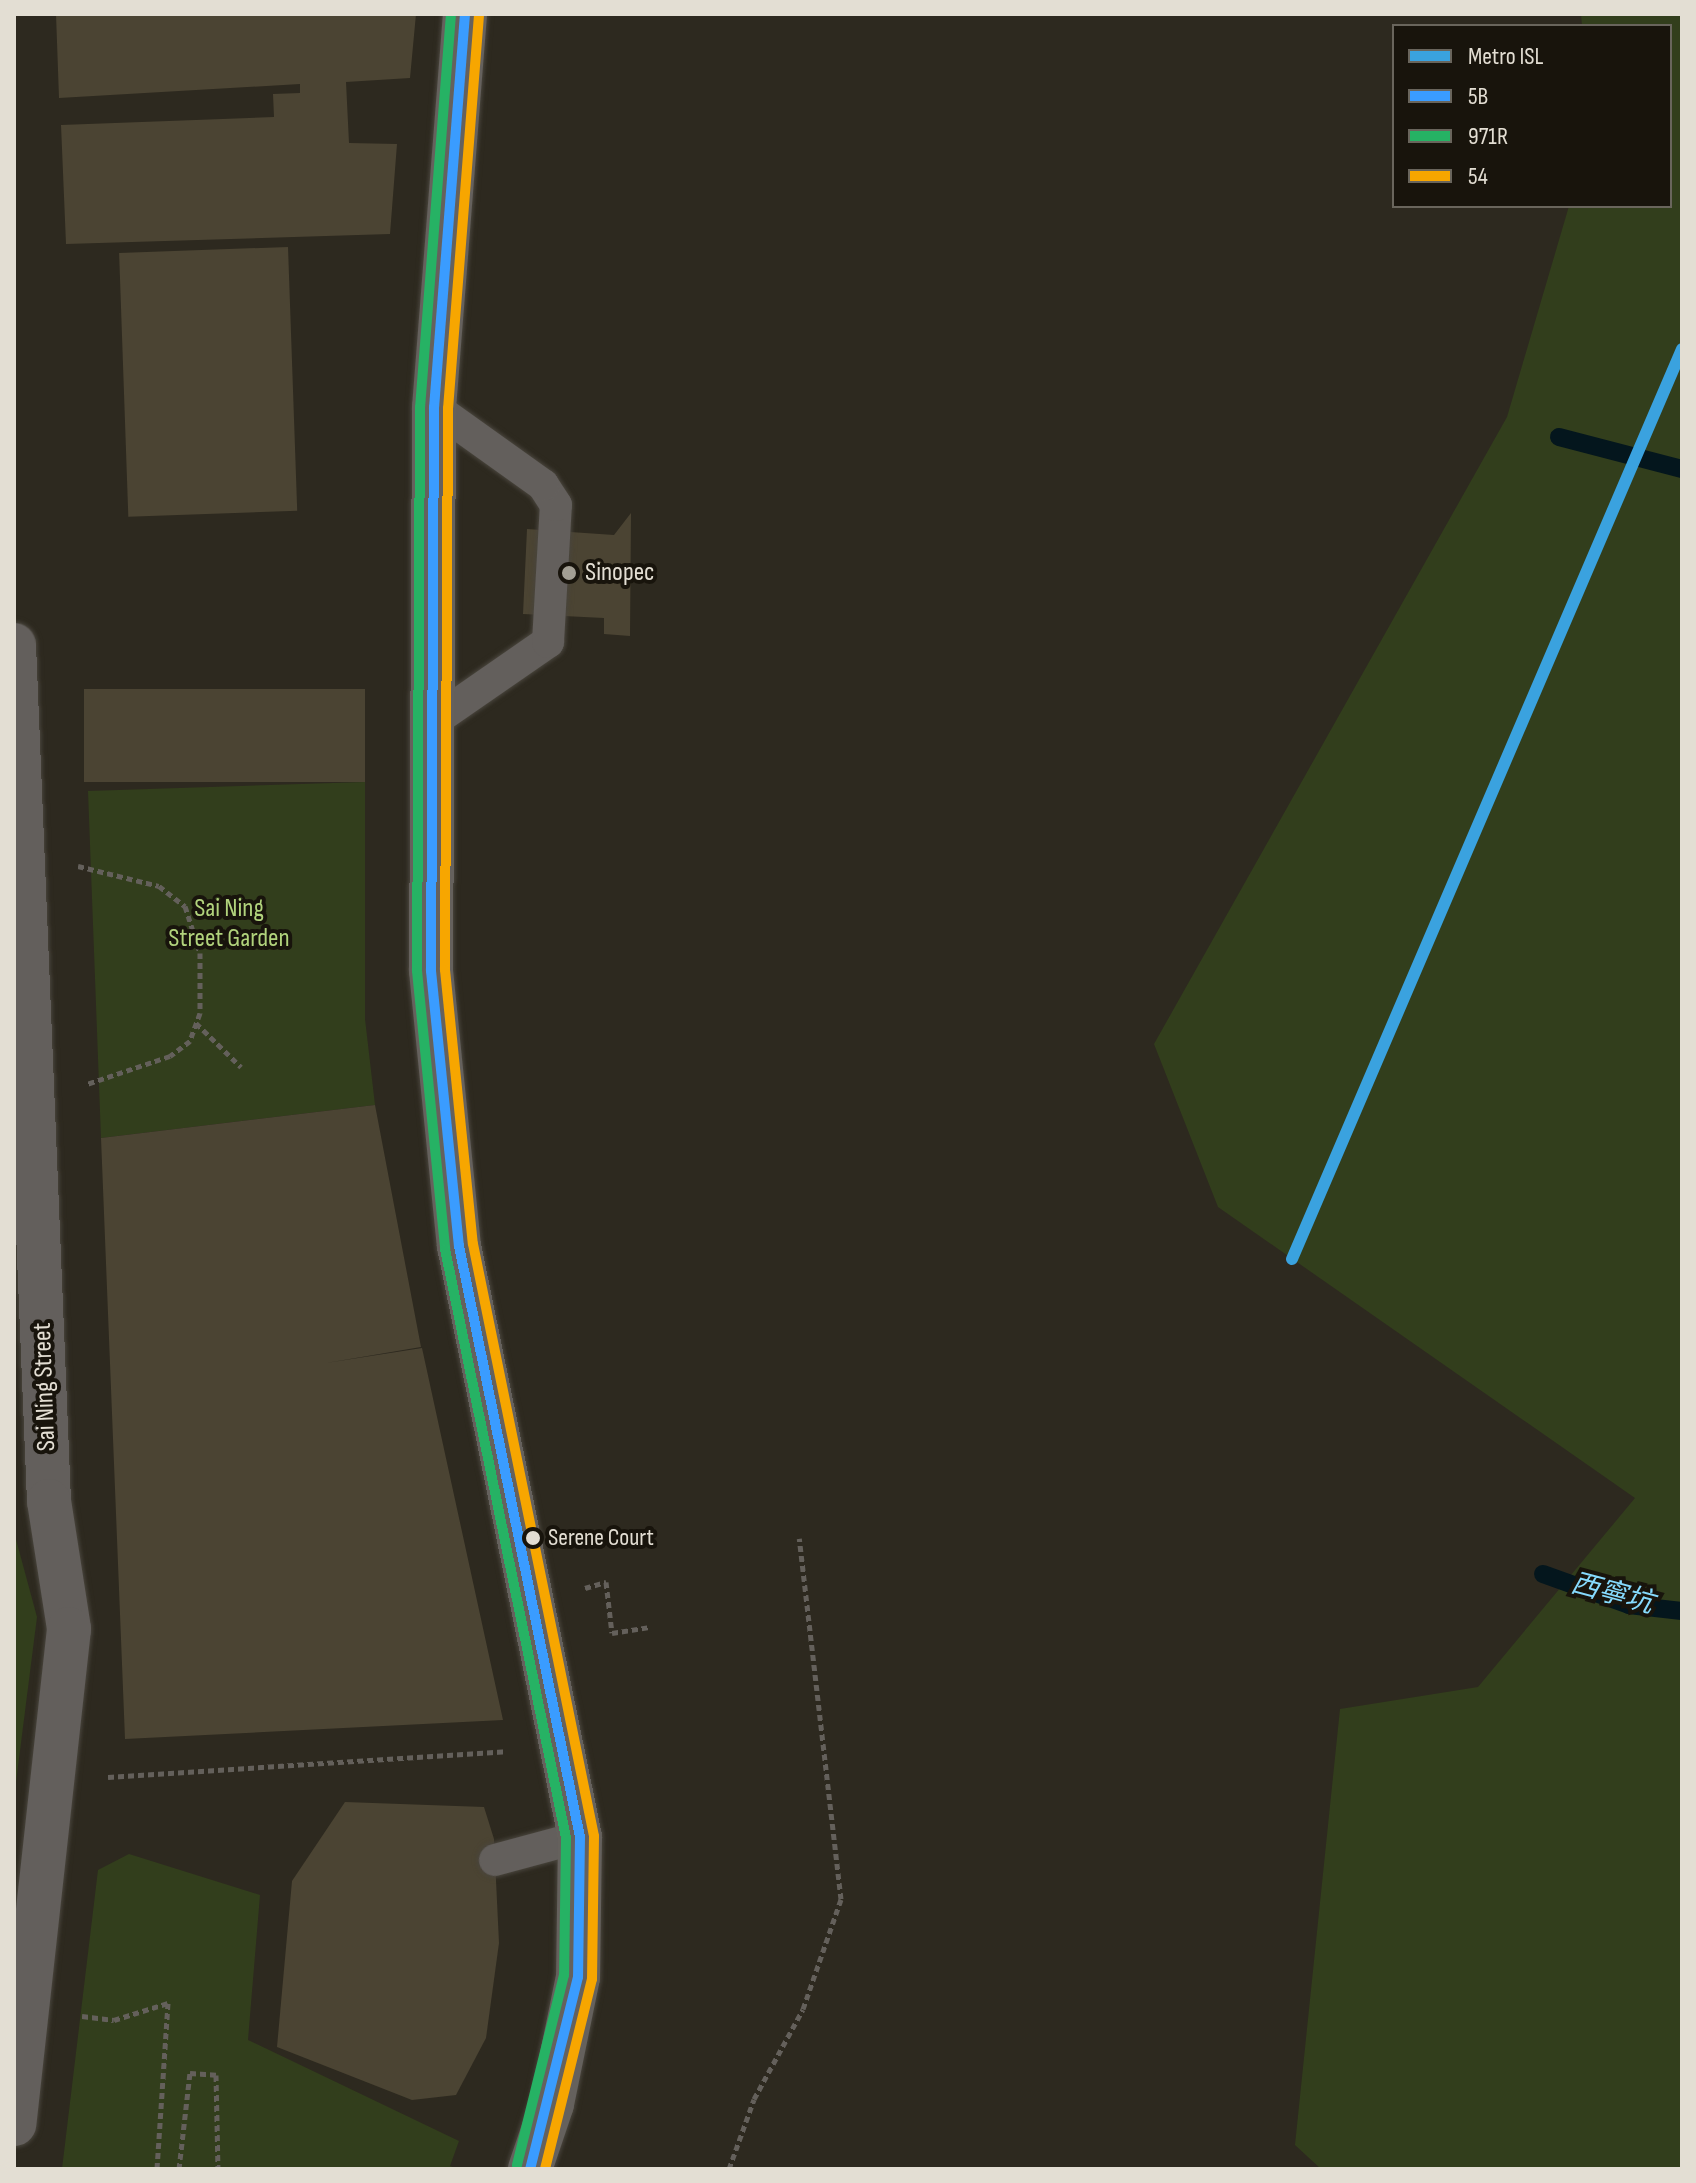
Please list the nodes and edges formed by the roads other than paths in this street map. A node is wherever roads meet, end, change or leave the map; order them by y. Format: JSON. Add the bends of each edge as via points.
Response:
{"nodes":[{"id":1,"x":465,"y":14,"type":"edge"},
{"id":2,"x":434,"y":407,"type":"junction"},
{"id":3,"x":14,"y":645,"type":"edge"},
{"id":4,"x":428,"y":725,"type":"junction"},
{"id":5,"x":580,"y":1837,"type":"junction"},
{"id":6,"x":495,"y":1860,"type":"dead end"},
{"id":7,"x":14,"y":2124,"type":"edge"},
{"id":8,"x":530,"y":2169,"type":"edge"}],
"edges":[{"from":1,"to":2,"type":"main road"},
{"from":2,"to":4,"type":"main road"},
{"from":2,"to":4,"type":"lane","via":[[543,485],[556,505],[548,642]]},
{"from":3,"to":7,"type":"street","name":"Sai Ning Street","via":[[49,1501],[69,1629]]},
{"from":4,"to":5,"type":"main road","via":[[431,971],[449,1170]]},
{"from":5,"to":6,"type":"lane"},
{"from":5,"to":8,"type":"main road","via":[[578,1977],[552,2104]]}]}
